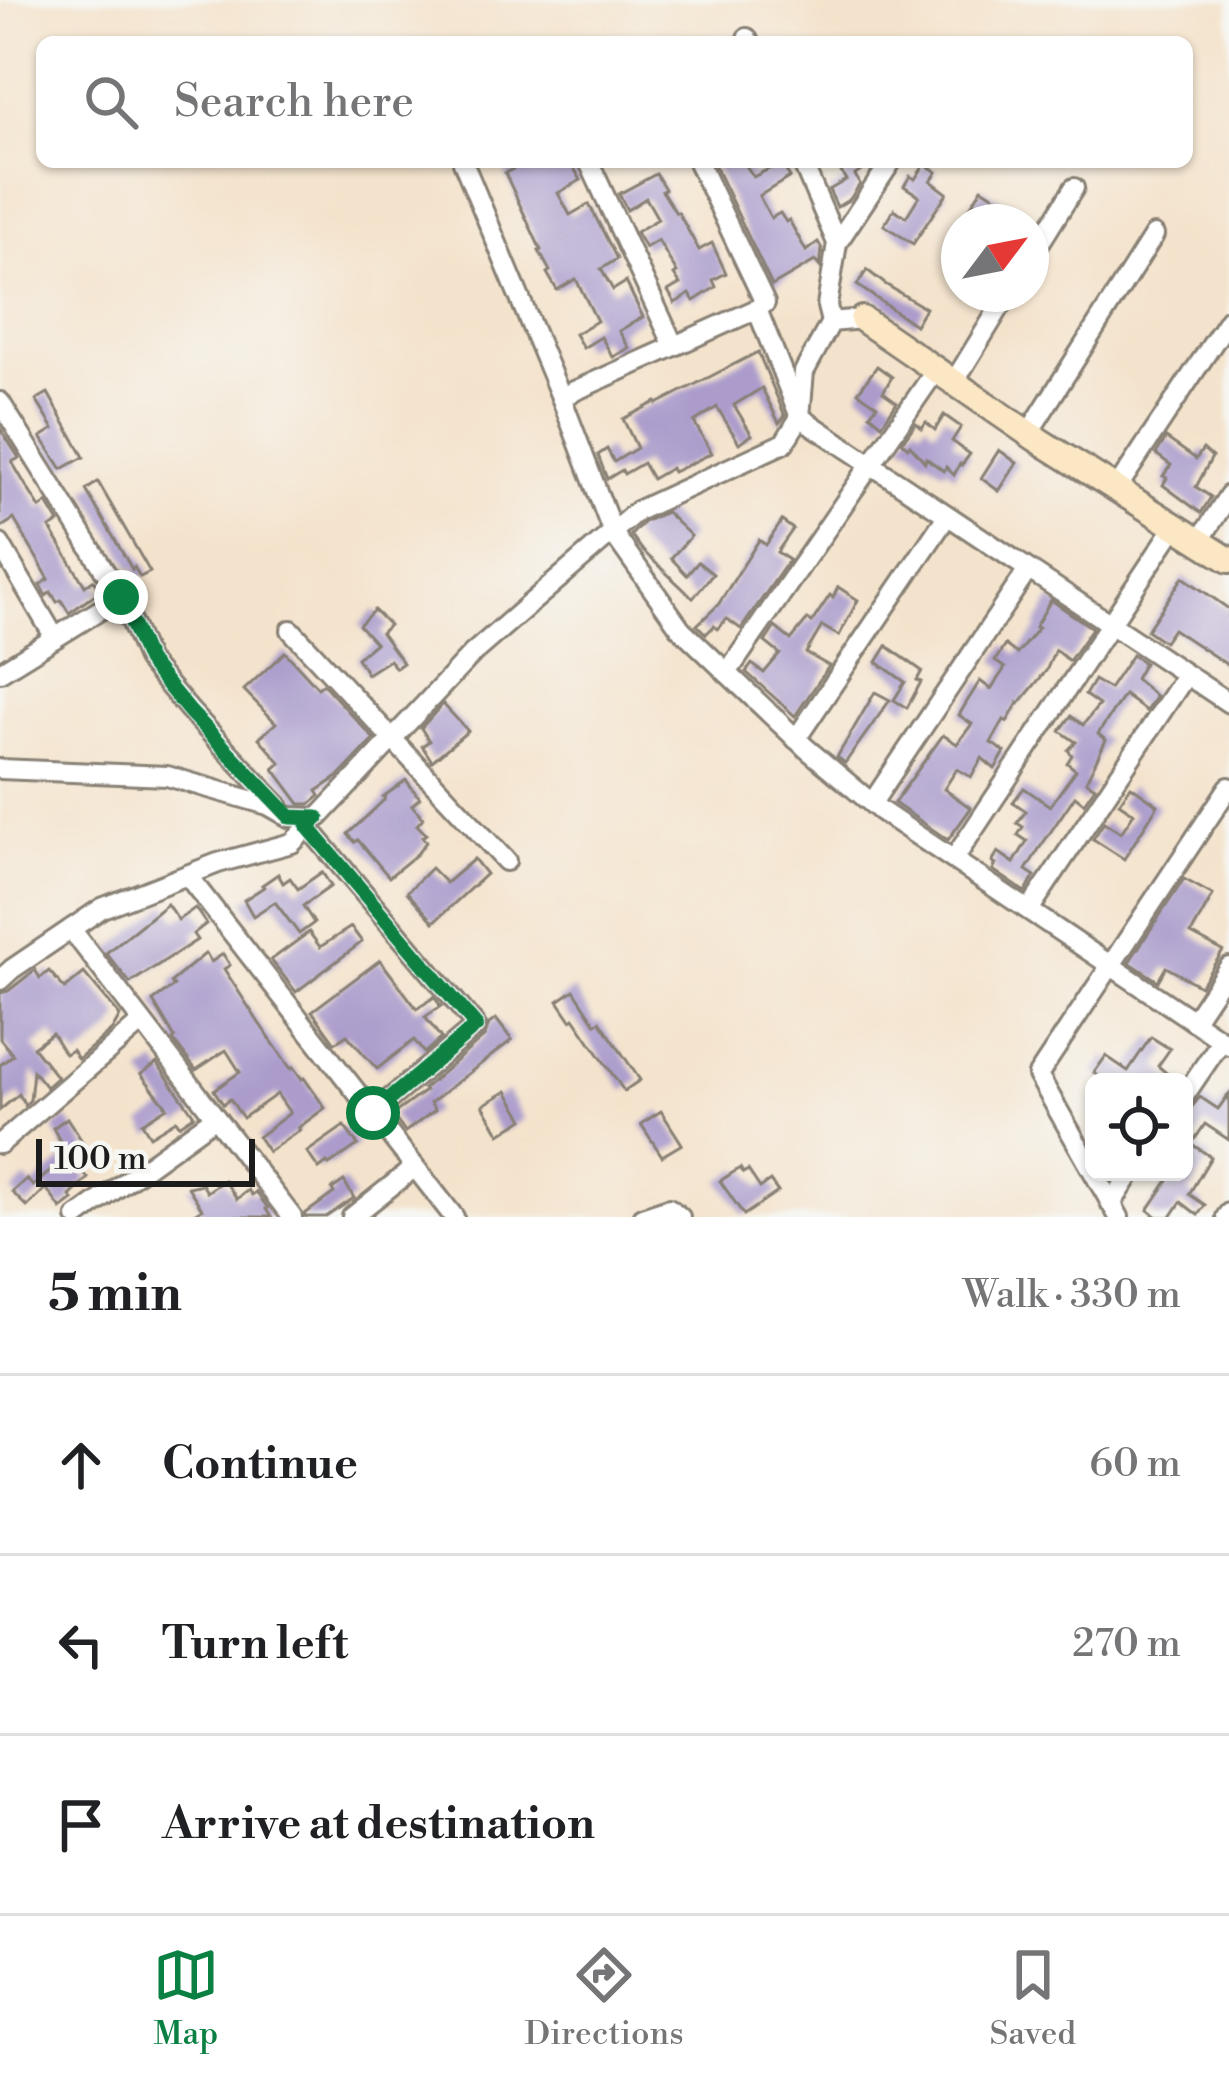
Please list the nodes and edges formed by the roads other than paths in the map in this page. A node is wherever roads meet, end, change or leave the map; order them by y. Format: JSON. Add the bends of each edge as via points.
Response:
{"nodes":[{"id":1,"x":466,"y":168,"type":"edge"},
{"id":2,"x":592,"y":168,"type":"edge"},
{"id":3,"x":701,"y":168,"type":"edge"},
{"id":4,"x":805,"y":168,"type":"edge"},
{"id":5,"x":887,"y":168,"type":"edge"},
{"id":6,"x":1074,"y":188,"type":"dead end"},
{"id":7,"x":1049,"y":228,"type":"edge"},
{"id":8,"x":1154,"y":235,"type":"dead end"},
{"id":9,"x":837,"y":243,"type":"junction"},
{"id":10,"x":757,"y":309,"type":"junction"},
{"id":11,"x":994,"y":312,"type":"edge"},
{"id":12,"x":862,"y":319,"type":"joint"},
{"id":13,"x":1229,"y":319,"type":"edge"},
{"id":14,"x":831,"y":322,"type":"junction"},
{"id":15,"x":674,"y":346,"type":"junction"},
{"id":16,"x":945,"y":376,"type":"junction"},
{"id":17,"x":561,"y":397,"type":"junction"},
{"id":18,"x":0,"y":402,"type":"edge"},
{"id":19,"x":800,"y":416,"type":"junction"},
{"id":20,"x":1028,"y":434,"type":"junction"},
{"id":21,"x":871,"y":465,"type":"junction"},
{"id":22,"x":1117,"y":488,"type":"junction"},
{"id":23,"x":1229,"y":495,"type":"edge"},
{"id":24,"x":947,"y":516,"type":"junction"},
{"id":25,"x":1176,"y":525,"type":"junction"},
{"id":26,"x":613,"y":532,"type":"junction"},
{"id":27,"x":1200,"y":539,"type":"junction"},
{"id":28,"x":0,"y":544,"type":"edge"},
{"id":29,"x":1229,"y":560,"type":"edge"},
{"id":30,"x":1028,"y":570,"type":"junction"},
{"id":31,"x":121,"y":597,"type":"junction"},
{"id":32,"x":1110,"y":624,"type":"junction"},
{"id":33,"x":291,"y":630,"type":"dead end"},
{"id":34,"x":55,"y":638,"type":"junction"},
{"id":35,"x":0,"y":672,"type":"edge"},
{"id":36,"x":727,"y":673,"type":"junction"},
{"id":37,"x":1186,"y":675,"type":"junction"},
{"id":38,"x":1229,"y":704,"type":"edge"},
{"id":39,"x":796,"y":739,"type":"junction"},
{"id":40,"x":394,"y":740,"type":"junction"},
{"id":41,"x":0,"y":769,"type":"edge"},
{"id":42,"x":1229,"y":787,"type":"edge"},
{"id":43,"x":872,"y":803,"type":"junction"},
{"id":44,"x":290,"y":817,"type":"junction"},
{"id":45,"x":313,"y":823,"type":"junction"},
{"id":46,"x":954,"y":860,"type":"junction"},
{"id":47,"x":506,"y":861,"type":"dead end"},
{"id":48,"x":188,"y":875,"type":"junction"},
{"id":49,"x":1029,"y":910,"type":"junction"},
{"id":50,"x":71,"y":929,"type":"junction"},
{"id":51,"x":1111,"y":965,"type":"junction"},
{"id":52,"x":1229,"y":968,"type":"edge"},
{"id":53,"x":0,"y":980,"type":"edge"},
{"id":54,"x":1193,"y":1021,"type":"junction"},
{"id":55,"x":142,"y":1022,"type":"junction"},
{"id":56,"x":1226,"y":1042,"type":"edge"},
{"id":57,"x":1193,"y":1084,"type":"edge"},
{"id":58,"x":373,"y":1113,"type":"junction"},
{"id":59,"x":215,"y":1117,"type":"junction"},
{"id":60,"x":0,"y":1144,"type":"edge"},
{"id":61,"x":415,"y":1167,"type":"junction"},
{"id":62,"x":1128,"y":1181,"type":"edge"},
{"id":63,"x":1115,"y":1210,"type":"edge"},
{"id":64,"x":76,"y":1217,"type":"edge"},
{"id":65,"x":292,"y":1217,"type":"edge"},
{"id":66,"x":352,"y":1217,"type":"edge"},
{"id":67,"x":454,"y":1217,"type":"edge"},
{"id":68,"x":642,"y":1217,"type":"edge"},
{"id":69,"x":680,"y":1217,"type":"edge"}],
"edges":[{"from":1,"to":17,"type":"street"},
{"from":2,"to":15,"type":"street"},
{"from":3,"to":10,"type":"street","via":[[765,303]]},
{"from":4,"to":9,"type":"street"},
{"from":5,"to":9,"type":"street"},
{"from":6,"to":7,"type":"street"},
{"from":8,"to":20,"type":"street"},
{"from":9,"to":14,"type":"street"},
{"from":10,"to":15,"type":"street"},
{"from":10,"to":19,"type":"street"},
{"from":11,"to":16,"type":"street"},
{"from":12,"to":14,"type":"street"},
{"from":12,"to":16,"type":"street"},
{"from":13,"to":22,"type":"street"},
{"from":14,"to":19,"type":"street","via":[[804,372]]},
{"from":15,"to":17,"type":"street"},
{"from":16,"to":20,"type":"street"},
{"from":16,"to":21,"type":"street"},
{"from":17,"to":26,"type":"street"},
{"from":18,"to":31,"type":"street"},
{"from":19,"to":21,"type":"street"},
{"from":19,"to":26,"type":"street","via":[[784,442],[637,512]]},
{"from":20,"to":22,"type":"street"},
{"from":21,"to":24,"type":"street"},
{"from":21,"to":36,"type":"street"},
{"from":22,"to":25,"type":"street"},
{"from":23,"to":27,"type":"street"},
{"from":24,"to":30,"type":"street"},
{"from":24,"to":39,"type":"street"},
{"from":25,"to":27,"type":"street"},
{"from":25,"to":32,"type":"street"},
{"from":26,"to":36,"type":"street","via":[[681,629]]},
{"from":26,"to":40,"type":"street","via":[[473,653]]},
{"from":27,"to":29,"type":"street"},
{"from":28,"to":34,"type":"street"},
{"from":30,"to":32,"type":"street"},
{"from":30,"to":43,"type":"street"},
{"from":31,"to":34,"type":"street"},
{"from":31,"to":44,"type":"street","via":[[148,661]]},
{"from":32,"to":37,"type":"street"},
{"from":32,"to":46,"type":"street"},
{"from":33,"to":40,"type":"street"},
{"from":34,"to":35,"type":"street"},
{"from":36,"to":39,"type":"street"},
{"from":37,"to":38,"type":"street"},
{"from":37,"to":49,"type":"street"},
{"from":39,"to":43,"type":"street"},
{"from":40,"to":45,"type":"street"},
{"from":40,"to":47,"type":"street"},
{"from":41,"to":44,"type":"street","via":[[167,776]]},
{"from":42,"to":51,"type":"street"},
{"from":43,"to":46,"type":"street"},
{"from":44,"to":45,"type":"street"},
{"from":45,"to":48,"type":"street","via":[[292,843]]},
{"from":45,"to":58,"type":"street","via":[[476,1026]]},
{"from":46,"to":49,"type":"street"},
{"from":48,"to":50,"type":"street","via":[[102,908]]},
{"from":48,"to":58,"type":"street"},
{"from":49,"to":51,"type":"street"},
{"from":50,"to":53,"type":"street"},
{"from":50,"to":55,"type":"street"},
{"from":51,"to":54,"type":"street"},
{"from":51,"to":63,"type":"street","via":[[1038,1076]]},
{"from":52,"to":54,"type":"street"},
{"from":54,"to":56,"type":"street"},
{"from":55,"to":59,"type":"street"},
{"from":55,"to":60,"type":"street"},
{"from":56,"to":57,"type":"street"},
{"from":58,"to":61,"type":"street"},
{"from":59,"to":64,"type":"street"},
{"from":59,"to":65,"type":"street"},
{"from":61,"to":66,"type":"street"},
{"from":61,"to":67,"type":"street"},
{"from":62,"to":63,"type":"street"},
{"from":68,"to":69,"type":"street","via":[[669,1208]]}]}
